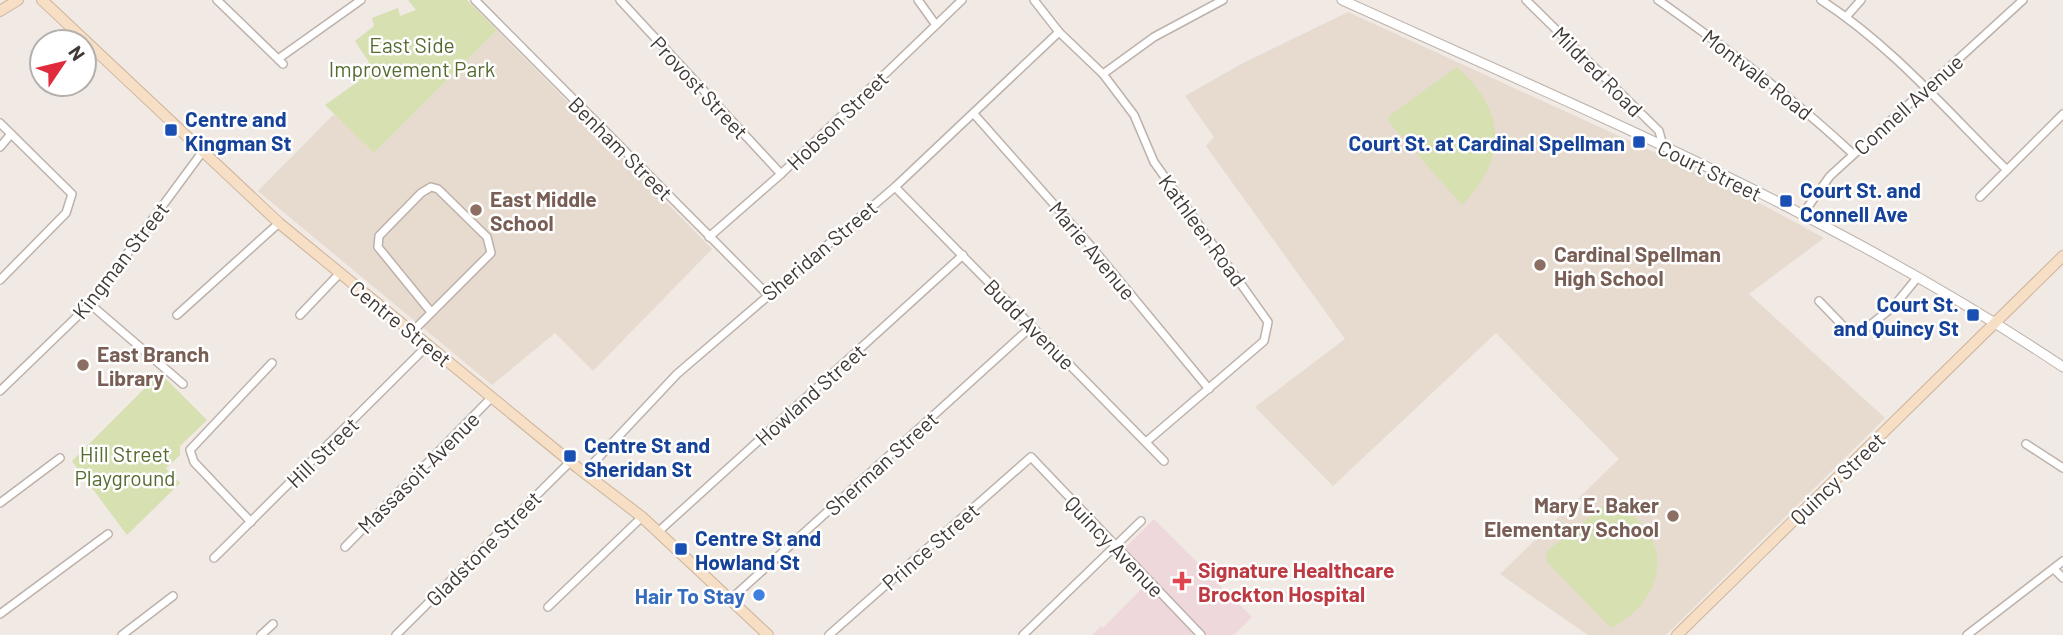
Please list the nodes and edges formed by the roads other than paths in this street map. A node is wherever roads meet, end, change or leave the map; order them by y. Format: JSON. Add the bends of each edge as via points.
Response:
{"nodes":[{"id":1,"x":18,"y":0,"type":"edge"},
{"id":2,"x":42,"y":0,"type":"edge"},
{"id":3,"x":217,"y":0,"type":"edge"},
{"id":4,"x":475,"y":0,"type":"edge"},
{"id":5,"x":620,"y":0,"type":"edge"},
{"id":6,"x":918,"y":0,"type":"edge"},
{"id":7,"x":962,"y":0,"type":"edge"},
{"id":8,"x":1034,"y":0,"type":"edge"},
{"id":9,"x":1223,"y":0,"type":"edge"},
{"id":10,"x":1526,"y":0,"type":"edge"},
{"id":11,"x":1658,"y":0,"type":"edge"},
{"id":12,"x":1821,"y":0,"type":"edge"},
{"id":13,"x":1861,"y":0,"type":"edge"},
{"id":14,"x":2023,"y":0,"type":"edge"},
{"id":15,"x":358,"y":1,"type":"edge"},
{"id":16,"x":1349,"y":1,"type":"edge"},
{"id":17,"x":0,"y":11,"type":"edge"},
{"id":18,"x":1846,"y":17,"type":"junction"},
{"id":19,"x":936,"y":24,"type":"junction"},
{"id":20,"x":1059,"y":32,"type":"junction"},
{"id":21,"x":1103,"y":74,"type":"junction"},
{"id":22,"x":1926,"y":89,"type":"junction"},
{"id":23,"x":974,"y":114,"type":"junction"},
{"id":24,"x":2063,"y":114,"type":"edge"},
{"id":25,"x":0,"y":123,"type":"edge"},
{"id":26,"x":11,"y":134,"type":"junction"},
{"id":27,"x":1663,"y":146,"type":"junction"},
{"id":28,"x":0,"y":147,"type":"edge"},
{"id":29,"x":203,"y":151,"type":"junction"},
{"id":30,"x":1853,"y":154,"type":"junction"},
{"id":31,"x":2007,"y":170,"type":"junction"},
{"id":32,"x":781,"y":174,"type":"junction"},
{"id":33,"x":895,"y":187,"type":"junction"},
{"id":34,"x":1980,"y":197,"type":"dead end"},
{"id":35,"x":1802,"y":215,"type":"junction"},
{"id":36,"x":279,"y":223,"type":"junction"},
{"id":37,"x":709,"y":237,"type":"junction"},
{"id":38,"x":962,"y":255,"type":"junction"},
{"id":39,"x":2063,"y":256,"type":"edge"},
{"id":40,"x":340,"y":273,"type":"junction"},
{"id":41,"x":1917,"y":278,"type":"junction"},
{"id":42,"x":0,"y":280,"type":"edge"},
{"id":43,"x":768,"y":294,"type":"junction"},
{"id":44,"x":1819,"y":301,"type":"dead end"},
{"id":45,"x":90,"y":304,"type":"junction"},
{"id":46,"x":431,"y":312,"type":"junction"},
{"id":47,"x":177,"y":315,"type":"dead end"},
{"id":48,"x":300,"y":315,"type":"dead end"},
{"id":49,"x":1997,"y":322,"type":"junction"},
{"id":50,"x":1032,"y":326,"type":"junction"},
{"id":51,"x":412,"y":332,"type":"junction"},
{"id":52,"x":428,"y":345,"type":"junction"},
{"id":53,"x":272,"y":363,"type":"dead end"},
{"id":54,"x":2063,"y":367,"type":"edge"},
{"id":55,"x":183,"y":384,"type":"dead end"},
{"id":56,"x":1209,"y":389,"type":"junction"},
{"id":57,"x":0,"y":391,"type":"edge"},
{"id":58,"x":492,"y":397,"type":"junction"},
{"id":59,"x":1146,"y":442,"type":"junction"},
{"id":60,"x":2026,"y":444,"type":"dead end"},
{"id":61,"x":1031,"y":457,"type":"joint"},
{"id":62,"x":60,"y":458,"type":"dead end"},
{"id":63,"x":1164,"y":460,"type":"dead end"},
{"id":64,"x":570,"y":462,"type":"junction"},
{"id":65,"x":2063,"y":468,"type":"edge"},
{"id":66,"x":584,"y":473,"type":"junction"},
{"id":67,"x":0,"y":503,"type":"edge"},
{"id":68,"x":642,"y":517,"type":"junction"},
{"id":69,"x":1141,"y":521,"type":"dead end"},
{"id":70,"x":251,"y":522,"type":"junction"},
{"id":71,"x":658,"y":532,"type":"junction"},
{"id":72,"x":108,"y":534,"type":"dead end"},
{"id":73,"x":345,"y":547,"type":"dead end"},
{"id":74,"x":1114,"y":547,"type":"junction"},
{"id":75,"x":214,"y":558,"type":"dead end"},
{"id":76,"x":2063,"y":561,"type":"edge"},
{"id":77,"x":2054,"y":569,"type":"junction"},
{"id":78,"x":2063,"y":578,"type":"edge"},
{"id":79,"x":173,"y":596,"type":"dead end"},
{"id":80,"x":731,"y":599,"type":"junction"},
{"id":81,"x":548,"y":607,"type":"dead end"},
{"id":82,"x":0,"y":614,"type":"edge"},
{"id":83,"x":273,"y":624,"type":"dead end"},
{"id":84,"x":1971,"y":634,"type":"edge"},
{"id":85,"x":122,"y":635,"type":"edge"},
{"id":86,"x":261,"y":635,"type":"edge"},
{"id":87,"x":396,"y":635,"type":"edge"},
{"id":88,"x":768,"y":635,"type":"edge"},
{"id":89,"x":829,"y":635,"type":"edge"},
{"id":90,"x":1023,"y":635,"type":"edge"},
{"id":91,"x":1200,"y":635,"type":"edge"},
{"id":92,"x":1678,"y":635,"type":"edge"}],
"edges":[{"from":1,"to":17,"type":"main road"},
{"from":2,"to":29,"type":"main road","name":"Centre Street"},
{"from":3,"to":15,"type":"street","via":[[281,61]]},
{"from":4,"to":37,"type":"street","name":"Benham Street"},
{"from":5,"to":32,"type":"street","name":"Provost Street"},
{"from":6,"to":19,"type":"street"},
{"from":7,"to":19,"type":"street","name":"Hobson Street"},
{"from":8,"to":20,"type":"street","name":"Kathleen Road"},
{"from":9,"to":21,"type":"street","via":[[1154,37]]},
{"from":10,"to":27,"type":"street","name":"Mildred Road","via":[[1659,131]]},
{"from":11,"to":30,"type":"street","name":"Montvale Road","via":[[1802,106]]},
{"from":12,"to":18,"type":"street"},
{"from":13,"to":18,"type":"street"},
{"from":14,"to":22,"type":"street","name":"Connell Avenue"},
{"from":16,"to":27,"type":"street","name":"Court Street"},
{"from":18,"to":22,"type":"street"},
{"from":19,"to":32,"type":"street","name":"Hobson Street"},
{"from":20,"to":21,"type":"street","name":"Kathleen Road"},
{"from":20,"to":23,"type":"street","name":"Sheridan Street"},
{"from":21,"to":56,"type":"street","name":"Kathleen Road","via":[[1134,115],[1154,162],[1268,323],[1264,341]]},
{"from":22,"to":30,"type":"street","name":"Connell Avenue"},
{"from":22,"to":31,"type":"street"},
{"from":23,"to":33,"type":"street","name":"Sheridan Street"},
{"from":23,"to":56,"type":"street","name":"Marie Avenue"},
{"from":24,"to":31,"type":"street"},
{"from":25,"to":26,"type":"street"},
{"from":26,"to":28,"type":"street"},
{"from":26,"to":42,"type":"street","via":[[72,194],[66,213]]},
{"from":27,"to":35,"type":"street","name":"Court Street"},
{"from":29,"to":36,"type":"main road","name":"Centre Street"},
{"from":29,"to":45,"type":"street","name":"Kingman Street"},
{"from":30,"to":35,"type":"street","name":"Connell Avenue","via":[[1830,176]]},
{"from":31,"to":34,"type":"street"},
{"from":32,"to":37,"type":"street","name":"Hobson Street"},
{"from":33,"to":38,"type":"street","name":"Budd Avenue"},
{"from":33,"to":43,"type":"street","name":"Sheridan Street"},
{"from":35,"to":41,"type":"street","name":"Court Street"},
{"from":36,"to":40,"type":"main road","name":"Centre Street"},
{"from":36,"to":47,"type":"street"},
{"from":37,"to":43,"type":"street","name":"Benham Street"},
{"from":38,"to":50,"type":"street","name":"Budd Avenue"},
{"from":38,"to":71,"type":"street","name":"Howland Street"},
{"from":39,"to":49,"type":"main road","name":"Quincy Street"},
{"from":40,"to":48,"type":"street"},
{"from":40,"to":51,"type":"main road","name":"Centre Street"},
{"from":41,"to":44,"type":"street","via":[[1894,306],[1864,330],[1845,328]]},
{"from":41,"to":49,"type":"street","name":"Court Street"},
{"from":43,"to":66,"type":"street","name":"Sheridan Street","via":[[677,374]]},
{"from":45,"to":55,"type":"street"},
{"from":45,"to":57,"type":"street","name":"Kingman Street"},
{"from":46,"to":46,"type":"street","via":[[492,247],[487,237],[431,187],[379,236],[378,247]]},
{"from":46,"to":51,"type":"street"},
{"from":49,"to":54,"type":"street","name":"Court Street"},
{"from":49,"to":92,"type":"main road","name":"Quincy Street"},
{"from":50,"to":59,"type":"street","name":"Budd Avenue"},
{"from":50,"to":80,"type":"street","name":"Sherman Street"},
{"from":51,"to":52,"type":"main road","name":"Centre Street"},
{"from":52,"to":58,"type":"main road","name":"Centre Street"},
{"from":52,"to":70,"type":"street","name":"Hill Street"},
{"from":53,"to":70,"type":"street","via":[[190,450],[194,463]]},
{"from":56,"to":59,"type":"street","name":"Kathleen Road"},
{"from":58,"to":64,"type":"main road","name":"Centre Street"},
{"from":58,"to":73,"type":"street","name":"Massasoit Avenue"},
{"from":59,"to":63,"type":"street","name":"Budd Avenue"},
{"from":60,"to":65,"type":"street"},
{"from":61,"to":74,"type":"street","name":"Quincy Avenue"},
{"from":61,"to":89,"type":"street","name":"Prince Street"},
{"from":62,"to":67,"type":"street"},
{"from":64,"to":66,"type":"main road","name":"Centre Street"},
{"from":64,"to":87,"type":"street","name":"Gladstone Street"},
{"from":66,"to":68,"type":"main road","name":"Centre Street"},
{"from":68,"to":71,"type":"main road","name":"Centre Street"},
{"from":68,"to":81,"type":"street"},
{"from":69,"to":74,"type":"street"},
{"from":70,"to":75,"type":"street","name":"Hill Street"},
{"from":71,"to":80,"type":"main road","name":"Centre Street","via":[[702,578]]},
{"from":72,"to":82,"type":"street"},
{"from":74,"to":90,"type":"street"},
{"from":74,"to":91,"type":"street","name":"Quincy Avenue"},
{"from":76,"to":77,"type":"street"},
{"from":77,"to":78,"type":"street"},
{"from":77,"to":84,"type":"street"},
{"from":79,"to":85,"type":"street"},
{"from":80,"to":88,"type":"main road","name":"Centre Street"},
{"from":83,"to":86,"type":"street"}]}
